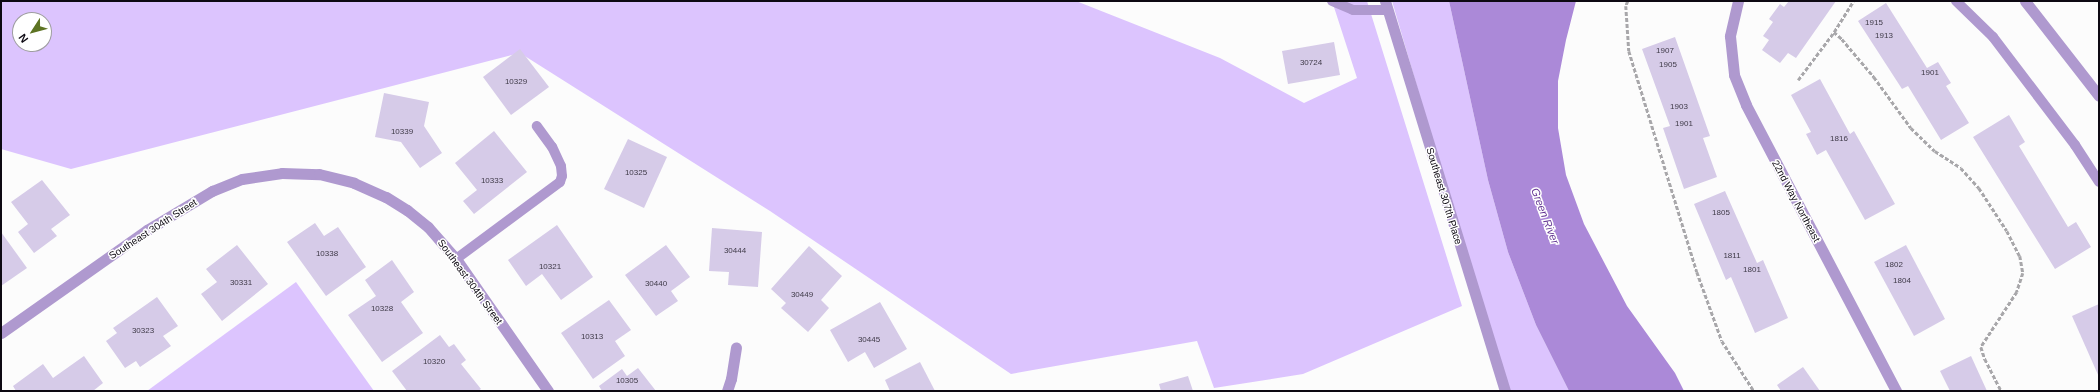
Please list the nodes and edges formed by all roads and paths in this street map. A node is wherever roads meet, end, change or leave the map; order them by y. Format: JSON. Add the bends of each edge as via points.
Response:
{"nodes":[{"id":1,"x":1332,"y":1,"type":"edge"},
{"id":2,"x":1628,"y":1,"type":"edge"},
{"id":3,"x":1738,"y":1,"type":"edge"},
{"id":4,"x":1853,"y":1,"type":"edge"},
{"id":5,"x":1956,"y":1,"type":"edge"},
{"id":6,"x":2025,"y":1,"type":"edge"},
{"id":7,"x":1386,"y":5,"type":"edge"},
{"id":8,"x":1834,"y":32,"type":"junction"},
{"id":9,"x":1798,"y":80,"type":"dead end"},
{"id":10,"x":2099,"y":96,"type":"edge"},
{"id":11,"x":536,"y":126,"type":"dead end"},
{"id":12,"x":2099,"y":182,"type":"edge"},
{"id":13,"x":456,"y":259,"type":"junction"},
{"id":14,"x":1,"y":333,"type":"edge"},
{"id":15,"x":736,"y":348,"type":"dead end"},
{"id":16,"x":548,"y":391,"type":"edge"},
{"id":17,"x":727,"y":391,"type":"edge"},
{"id":18,"x":1505,"y":391,"type":"edge"},
{"id":19,"x":1754,"y":391,"type":"edge"},
{"id":20,"x":1896,"y":391,"type":"edge"},
{"id":21,"x":2002,"y":391,"type":"edge"}],
"edges":[{"from":1,"to":7,"type":"lane","via":[[1353,10]]},
{"from":2,"to":19,"type":"path","via":[[1626,6],[1629,51],[1697,272],[1722,341]]},
{"from":3,"to":20,"type":"street","name":"22nd Way Northeast","via":[[1730,36],[1734,74],[1746,105]]},
{"from":4,"to":8,"type":"path"},
{"from":5,"to":12,"type":"lane","via":[[1993,37],[2075,145]]},
{"from":6,"to":10,"type":"street"},
{"from":7,"to":18,"type":"street","name":"Southeast 307th Place"},
{"from":8,"to":9,"type":"path"},
{"from":8,"to":21,"type":"path","via":[[1874,77],[1911,128],[1935,151],[1961,168],[1979,188],[2020,256],[2023,273],[2017,292],[1982,347],[1985,359]]},
{"from":11,"to":13,"type":"lane","via":[[552,147],[561,166],[560,182]]},
{"from":13,"to":14,"type":"street","name":"Southeast 304th Street","via":[[428,227],[407,210],[386,197],[354,183],[319,174],[282,173],[242,179],[212,190],[147,230]]},
{"from":13,"to":16,"type":"street","name":"Southeast 304th Street"},
{"from":15,"to":17,"type":"street"}]}
